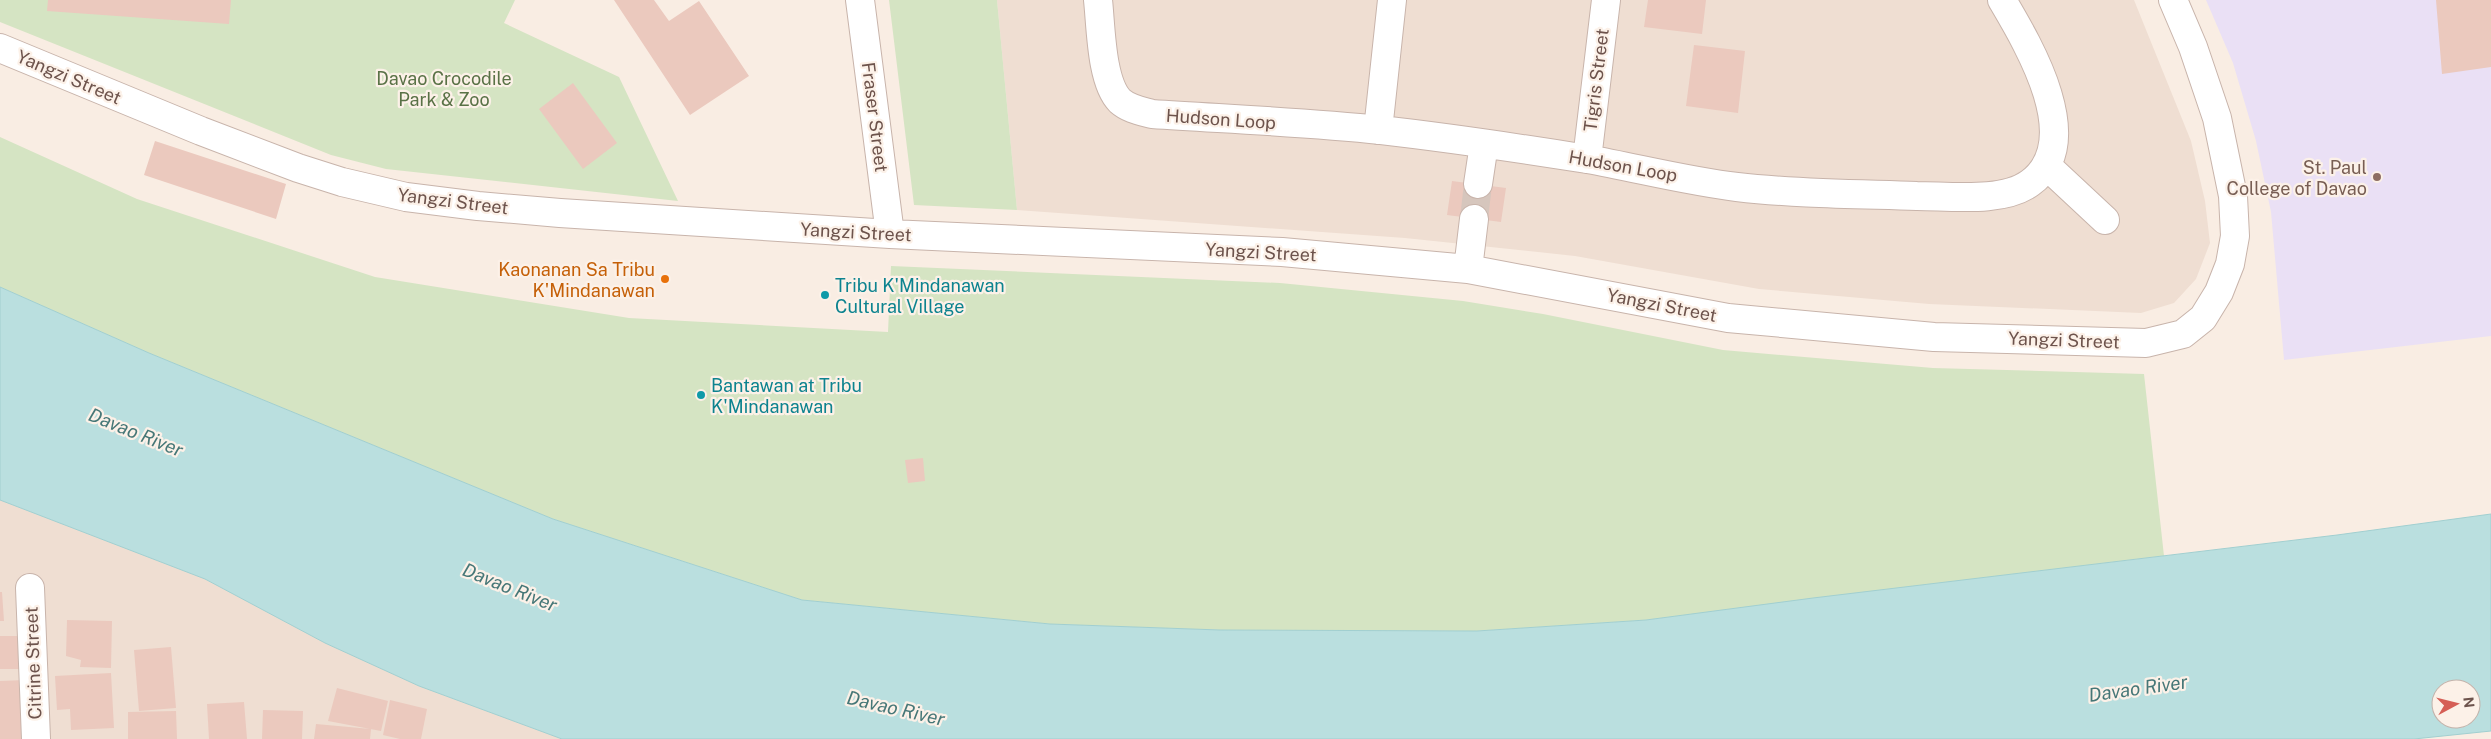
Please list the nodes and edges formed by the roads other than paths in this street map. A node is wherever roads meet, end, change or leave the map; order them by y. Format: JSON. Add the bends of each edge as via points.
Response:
{"nodes":[{"id":1,"x":860,"y":0,"type":"edge"},
{"id":2,"x":1098,"y":0,"type":"edge"},
{"id":3,"x":1392,"y":0,"type":"edge"},
{"id":4,"x":1606,"y":0,"type":"edge"},
{"id":5,"x":2002,"y":0,"type":"edge"},
{"id":6,"x":2173,"y":0,"type":"edge"},
{"id":7,"x":0,"y":48,"type":"edge"},
{"id":8,"x":1378,"y":130,"type":"junction"},
{"id":9,"x":1484,"y":144,"type":"junction"},
{"id":10,"x":1587,"y":159,"type":"junction"},
{"id":11,"x":2046,"y":166,"type":"junction"},
{"id":12,"x":1478,"y":184,"type":"tunnel mouth"},
{"id":13,"x":1474,"y":219,"type":"tunnel mouth"},
{"id":14,"x":2105,"y":220,"type":"dead end"},
{"id":15,"x":890,"y":234,"type":"junction"},
{"id":16,"x":1468,"y":269,"type":"junction"},
{"id":17,"x":30,"y":588,"type":"dead end"},
{"id":18,"x":36,"y":739,"type":"edge"}],
"edges":[{"from":1,"to":15,"type":"street","name":"Fraser Street"},
{"from":2,"to":8,"type":"street","name":"Hudson Loop","via":[[1110,86],[1120,101],[1134,110],[1152,114]]},
{"from":3,"to":8,"type":"street"},
{"from":4,"to":10,"type":"street","name":"Tigris Street"},
{"from":5,"to":11,"type":"street","name":"Hudson Loop","via":[[2036,63],[2050,99],[2053,140]]},
{"from":6,"to":16,"type":"street","name":"Yangzi Street","via":[[2217,118],[2233,196],[2235,236],[2230,264],[2218,292],[2204,318],[2183,334],[2146,343],[1934,337],[1728,318]]},
{"from":7,"to":15,"type":"street","name":"Yangzi Street","via":[[298,168],[406,197],[560,213]]},
{"from":8,"to":9,"type":"street","name":"Hudson Loop"},
{"from":9,"to":10,"type":"street","name":"Hudson Loop"},
{"from":9,"to":12,"type":"street"},
{"from":10,"to":11,"type":"street","name":"Hudson Loop","via":[[1736,187],[1961,197],[2004,195],[2030,183]]},
{"from":11,"to":14,"type":"street"},
{"from":13,"to":16,"type":"street"},
{"from":15,"to":16,"type":"street","name":"Yangzi Street","via":[[1282,252]]},
{"from":17,"to":18,"type":"street","name":"Citrine Street"}]}
